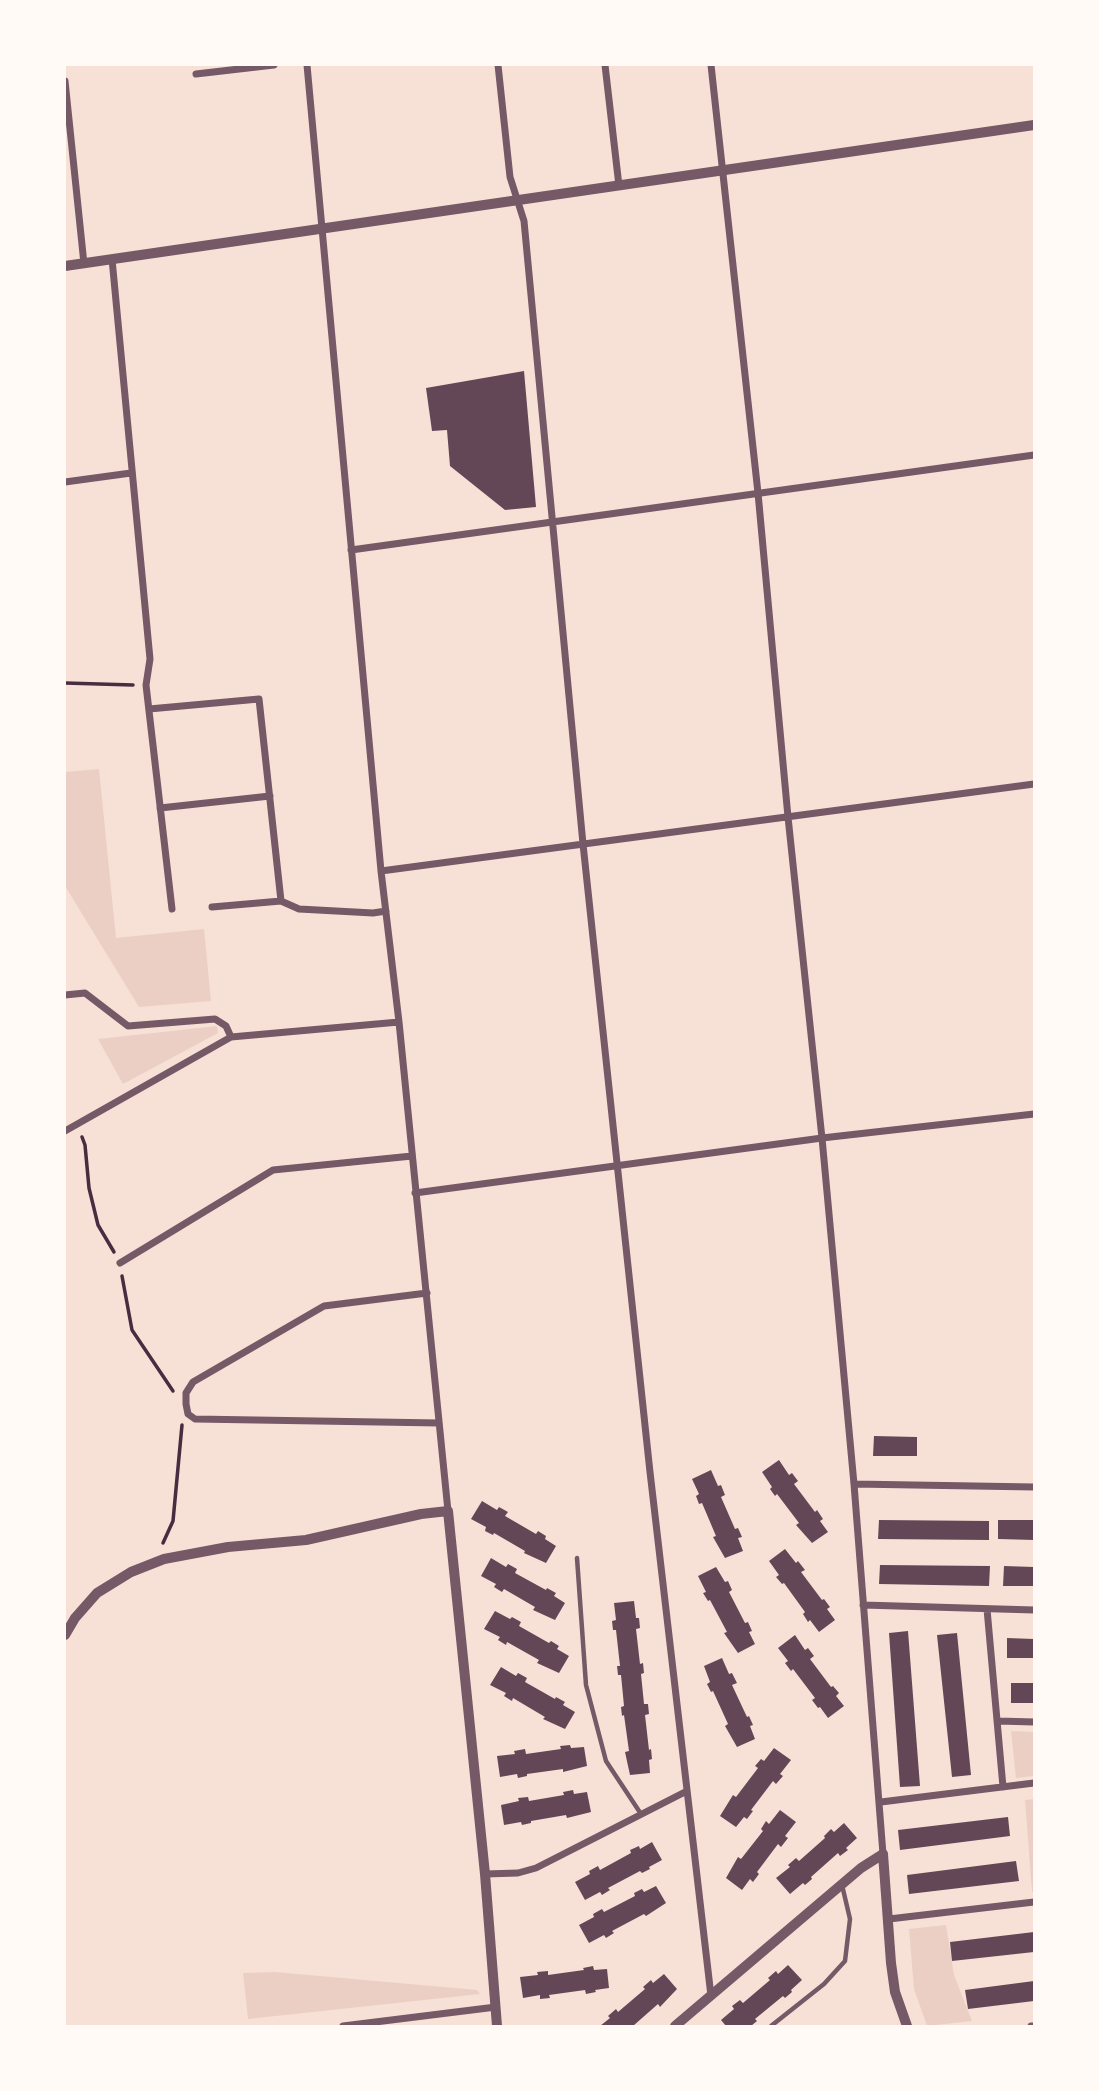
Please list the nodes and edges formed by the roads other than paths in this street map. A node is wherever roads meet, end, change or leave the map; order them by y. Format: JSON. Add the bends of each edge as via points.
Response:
{"nodes":[{"id":1,"x":274,"y":65,"type":"edge"},
{"id":2,"x":307,"y":65,"type":"edge"},
{"id":3,"x":498,"y":65,"type":"edge"},
{"id":4,"x":606,"y":65,"type":"edge"},
{"id":5,"x":711,"y":65,"type":"edge"},
{"id":6,"x":197,"y":74,"type":"dead end"},
{"id":7,"x":65,"y":81,"type":"edge"},
{"id":8,"x":1034,"y":125,"type":"edge"},
{"id":9,"x":722,"y":172,"type":"junction"},
{"id":10,"x":619,"y":186,"type":"junction"},
{"id":11,"x":519,"y":200,"type":"junction"},
{"id":12,"x":322,"y":230,"type":"junction"},
{"id":13,"x":112,"y":259,"type":"junction"},
{"id":14,"x":84,"y":264,"type":"junction"},
{"id":15,"x":65,"y":266,"type":"edge"},
{"id":16,"x":1034,"y":455,"type":"edge"},
{"id":17,"x":131,"y":473,"type":"junction"},
{"id":18,"x":65,"y":482,"type":"edge"},
{"id":19,"x":758,"y":493,"type":"junction"},
{"id":20,"x":553,"y":522,"type":"junction"},
{"id":21,"x":351,"y":550,"type":"junction"},
{"id":22,"x":149,"y":709,"type":"junction"},
{"id":23,"x":1034,"y":785,"type":"edge"},
{"id":24,"x":271,"y":796,"type":"junction"},
{"id":25,"x":160,"y":808,"type":"junction"},
{"id":26,"x":788,"y":817,"type":"junction"},
{"id":27,"x":583,"y":844,"type":"junction"},
{"id":28,"x":380,"y":871,"type":"junction"},
{"id":29,"x":281,"y":901,"type":"junction"},
{"id":30,"x":212,"y":908,"type":"dead end"},
{"id":31,"x":172,"y":909,"type":"dead end"},
{"id":32,"x":386,"y":911,"type":"junction"},
{"id":33,"x":65,"y":995,"type":"edge"},
{"id":34,"x":399,"y":1022,"type":"junction"},
{"id":35,"x":230,"y":1037,"type":"junction"},
{"id":36,"x":1034,"y":1114,"type":"edge"},
{"id":37,"x":65,"y":1131,"type":"edge"},
{"id":38,"x":822,"y":1138,"type":"junction"},
{"id":39,"x":412,"y":1156,"type":"junction"},
{"id":40,"x":618,"y":1167,"type":"junction"},
{"id":41,"x":415,"y":1193,"type":"junction"},
{"id":42,"x":120,"y":1263,"type":"road end"},
{"id":43,"x":427,"y":1293,"type":"junction"},
{"id":44,"x":439,"y":1423,"type":"junction"},
{"id":45,"x":854,"y":1484,"type":"junction"},
{"id":46,"x":1034,"y":1487,"type":"edge"},
{"id":47,"x":448,"y":1511,"type":"junction"},
{"id":48,"x":577,"y":1558,"type":"dead end"},
{"id":49,"x":863,"y":1605,"type":"junction"},
{"id":50,"x":987,"y":1609,"type":"junction"},
{"id":51,"x":1034,"y":1610,"type":"edge"},
{"id":52,"x":65,"y":1635,"type":"edge"},
{"id":53,"x":998,"y":1721,"type":"junction"},
{"id":54,"x":1034,"y":1722,"type":"edge"},
{"id":55,"x":1034,"y":1783,"type":"edge"},
{"id":56,"x":1003,"y":1787,"type":"junction"},
{"id":57,"x":685,"y":1792,"type":"junction"},
{"id":58,"x":881,"y":1802,"type":"junction"},
{"id":59,"x":641,"y":1814,"type":"junction"},
{"id":60,"x":883,"y":1854,"type":"junction"},
{"id":61,"x":485,"y":1874,"type":"junction"},
{"id":62,"x":842,"y":1884,"type":"junction"},
{"id":63,"x":1034,"y":1902,"type":"edge"},
{"id":64,"x":889,"y":1919,"type":"junction"},
{"id":65,"x":710,"y":1996,"type":"junction"},
{"id":66,"x":496,"y":2007,"type":"junction"},
{"id":67,"x":343,"y":2026,"type":"edge"},
{"id":68,"x":497,"y":2026,"type":"edge"},
{"id":69,"x":675,"y":2026,"type":"edge"},
{"id":70,"x":771,"y":2026,"type":"edge"},
{"id":71,"x":907,"y":2026,"type":"edge"}],
"edges":[{"from":1,"to":6,"type":"street"},
{"from":2,"to":12,"type":"street"},
{"from":3,"to":11,"type":"street","via":[[510,177]]},
{"from":4,"to":10,"type":"street"},
{"from":5,"to":9,"type":"street"},
{"from":7,"to":14,"type":"street"},
{"from":8,"to":9,"type":"street"},
{"from":9,"to":10,"type":"street"},
{"from":9,"to":19,"type":"street"},
{"from":10,"to":11,"type":"street"},
{"from":11,"to":12,"type":"street"},
{"from":11,"to":20,"type":"street"},
{"from":12,"to":13,"type":"street"},
{"from":12,"to":21,"type":"street"},
{"from":13,"to":14,"type":"street"},
{"from":13,"to":17,"type":"street"},
{"from":14,"to":15,"type":"street"},
{"from":16,"to":19,"type":"street"},
{"from":17,"to":18,"type":"street"},
{"from":17,"to":22,"type":"street","via":[[150,659]]},
{"from":19,"to":20,"type":"street"},
{"from":19,"to":26,"type":"street"},
{"from":20,"to":21,"type":"street"},
{"from":20,"to":27,"type":"street"},
{"from":21,"to":28,"type":"street"},
{"from":22,"to":24,"type":"street","via":[[259,699]]},
{"from":22,"to":25,"type":"street"},
{"from":23,"to":26,"type":"street"},
{"from":24,"to":25,"type":"street"},
{"from":24,"to":29,"type":"street"},
{"from":25,"to":31,"type":"street"},
{"from":26,"to":27,"type":"street"},
{"from":26,"to":38,"type":"street"},
{"from":27,"to":28,"type":"street"},
{"from":27,"to":40,"type":"street"},
{"from":28,"to":32,"type":"street"},
{"from":29,"to":30,"type":"street"},
{"from":29,"to":32,"type":"street","via":[[299,909]]},
{"from":32,"to":34,"type":"street"},
{"from":33,"to":35,"type":"street","via":[[85,993],[128,1026],[215,1019],[226,1026]]},
{"from":34,"to":35,"type":"street"},
{"from":34,"to":39,"type":"street"},
{"from":35,"to":37,"type":"street"},
{"from":36,"to":38,"type":"street"},
{"from":38,"to":40,"type":"street"},
{"from":38,"to":45,"type":"street"},
{"from":39,"to":41,"type":"street"},
{"from":39,"to":42,"type":"street","via":[[274,1170]]},
{"from":40,"to":41,"type":"street"},
{"from":40,"to":57,"type":"street"},
{"from":41,"to":43,"type":"street"},
{"from":43,"to":44,"type":"street"},
{"from":43,"to":44,"type":"street","via":[[324,1306],[193,1382],[186,1404],[195,1419]]},
{"from":44,"to":47,"type":"street"},
{"from":45,"to":46,"type":"street"},
{"from":45,"to":49,"type":"street"},
{"from":47,"to":52,"type":"street","via":[[306,1540],[164,1559],[97,1593]]},
{"from":47,"to":61,"type":"street"},
{"from":48,"to":59,"type":"lane","via":[[586,1685],[606,1761]]},
{"from":49,"to":50,"type":"street"},
{"from":49,"to":58,"type":"street"},
{"from":50,"to":51,"type":"street"},
{"from":50,"to":53,"type":"street"},
{"from":53,"to":54,"type":"street"},
{"from":53,"to":56,"type":"street"},
{"from":55,"to":56,"type":"street"},
{"from":56,"to":58,"type":"street"},
{"from":57,"to":59,"type":"street"},
{"from":57,"to":65,"type":"street"},
{"from":58,"to":60,"type":"street"},
{"from":59,"to":61,"type":"street","via":[[536,1868]]},
{"from":60,"to":62,"type":"street"},
{"from":60,"to":64,"type":"street"},
{"from":61,"to":66,"type":"street"},
{"from":62,"to":65,"type":"street"},
{"from":62,"to":70,"type":"lane","via":[[850,1919],[845,1961]]},
{"from":63,"to":64,"type":"street"},
{"from":64,"to":71,"type":"street","via":[[895,1992]]},
{"from":65,"to":69,"type":"street"},
{"from":66,"to":67,"type":"street"},
{"from":66,"to":68,"type":"street"}]}
